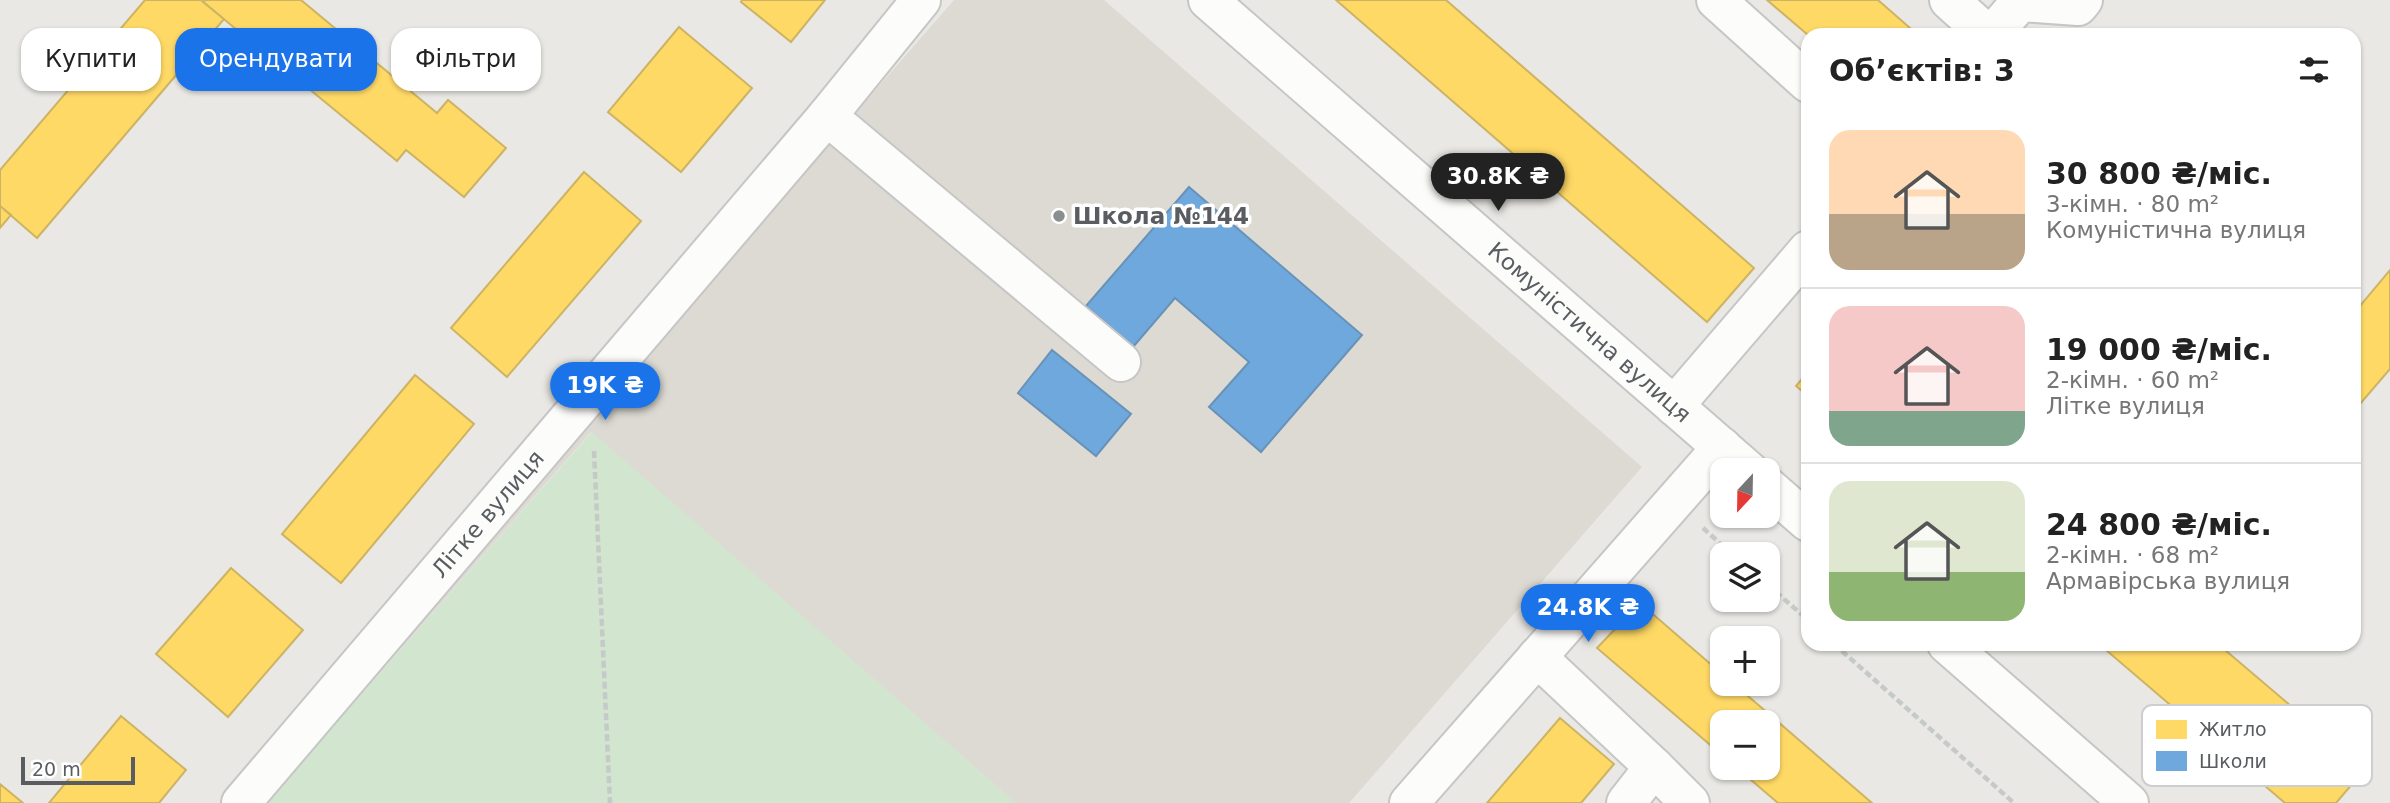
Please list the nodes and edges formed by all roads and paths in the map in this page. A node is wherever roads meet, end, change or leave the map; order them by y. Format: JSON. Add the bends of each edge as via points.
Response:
{"nodes":[{"id":1,"x":921,"y":0,"type":"edge"},
{"id":2,"x":1716,"y":0,"type":"edge"},
{"id":3,"x":1949,"y":0,"type":"edge"},
{"id":4,"x":1226,"y":6,"type":"edge"},
{"id":5,"x":2059,"y":13,"type":"edge"},
{"id":6,"x":1982,"y":28,"type":"edge"},
{"id":7,"x":1996,"y":28,"type":"edge"},
{"id":8,"x":1801,"y":77,"type":"edge"},
{"id":9,"x":827,"y":116,"type":"junction"},
{"id":10,"x":1801,"y":258,"type":"edge"},
{"id":11,"x":1121,"y":362,"type":"dead end"},
{"id":12,"x":592,"y":392,"type":"junction"},
{"id":13,"x":1674,"y":406,"type":"junction"},
{"id":14,"x":1734,"y":458,"type":"edge"},
{"id":15,"x":1710,"y":484,"type":"edge"},
{"id":16,"x":1780,"y":498,"type":"edge"},
{"id":17,"x":1801,"y":516,"type":"edge"},
{"id":18,"x":1780,"y":596,"type":"edge"},
{"id":19,"x":1801,"y":614,"type":"edge"},
{"id":20,"x":1843,"y":651,"type":"edge"},
{"id":21,"x":1955,"y":651,"type":"edge"},
{"id":22,"x":1537,"y":657,"type":"junction"},
{"id":23,"x":1654,"y":767,"type":"junction"},
{"id":24,"x":240,"y":803,"type":"edge"},
{"id":25,"x":610,"y":803,"type":"edge"},
{"id":26,"x":1409,"y":803,"type":"edge"},
{"id":27,"x":1626,"y":803,"type":"edge"},
{"id":28,"x":1690,"y":803,"type":"edge"},
{"id":29,"x":2014,"y":803,"type":"edge"},
{"id":30,"x":2129,"y":803,"type":"edge"}],
"edges":[{"from":1,"to":9,"type":"street","name":"Літке вулиця"},
{"from":2,"to":8,"type":"street"},
{"from":3,"to":6,"type":"street"},
{"from":4,"to":13,"type":"street","name":"Комуністична вулиця"},
{"from":5,"to":7,"type":"street","via":[[2020,2]]},
{"from":9,"to":11,"type":"street"},
{"from":9,"to":12,"type":"street","name":"Літке вулиця"},
{"from":10,"to":13,"type":"street"},
{"from":12,"to":24,"type":"street","name":"Літке вулиця"},
{"from":12,"to":25,"type":"path"},
{"from":13,"to":14,"type":"street","name":"Комуністична вулиця"},
{"from":15,"to":22,"type":"street"},
{"from":16,"to":17,"type":"street"},
{"from":18,"to":19,"type":"path"},
{"from":20,"to":29,"type":"path"},
{"from":21,"to":30,"type":"street"},
{"from":22,"to":23,"type":"street"},
{"from":22,"to":26,"type":"street"},
{"from":23,"to":27,"type":"street"},
{"from":23,"to":28,"type":"street"}]}
